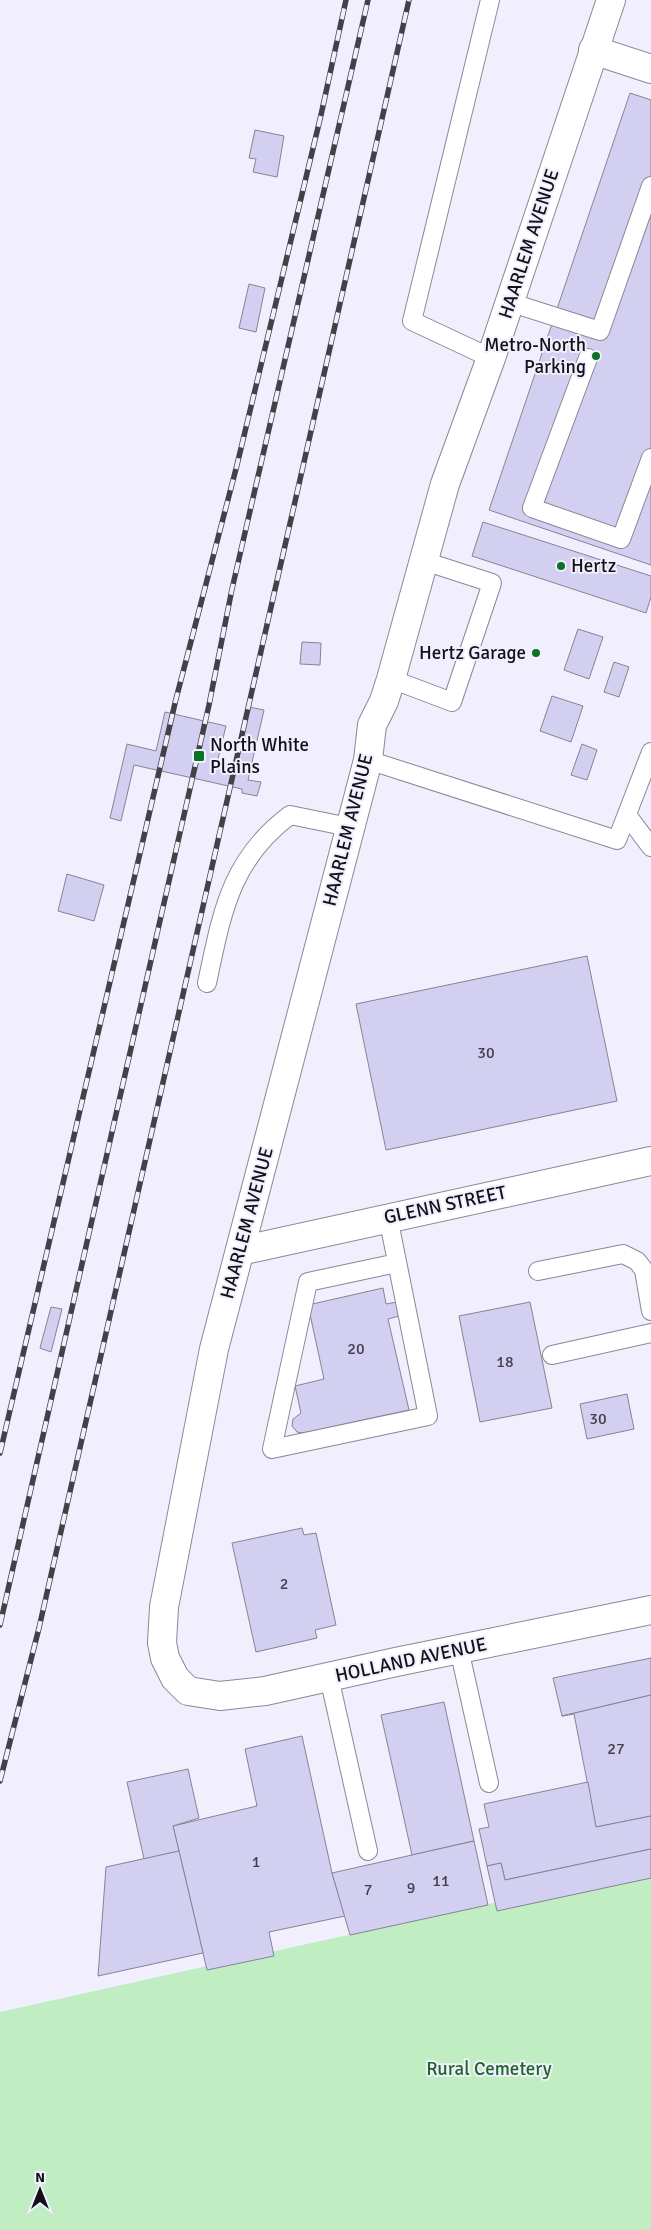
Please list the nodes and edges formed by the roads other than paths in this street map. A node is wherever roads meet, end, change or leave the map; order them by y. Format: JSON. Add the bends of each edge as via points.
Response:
{"nodes":[{"id":1,"x":490,"y":0,"type":"edge"},
{"id":2,"x":611,"y":0,"type":"edge"},
{"id":3,"x":593,"y":50,"type":"junction"},
{"id":4,"x":651,"y":69,"type":"edge"},
{"id":5,"x":651,"y":186,"type":"edge"},
{"id":6,"x":509,"y":302,"type":"junction"},
{"id":7,"x":491,"y":358,"type":"junction"},
{"id":8,"x":588,"y":358,"type":"dead end"},
{"id":9,"x":651,"y":458,"type":"edge"},
{"id":10,"x":424,"y":561,"type":"junction"},
{"id":11,"x":391,"y":679,"type":"junction"},
{"id":12,"x":651,"y":752,"type":"edge"},
{"id":13,"x":368,"y":760,"type":"junction"},
{"id":14,"x":627,"y":815,"type":"junction"},
{"id":15,"x":349,"y":827,"type":"junction"},
{"id":16,"x":651,"y":847,"type":"edge"},
{"id":17,"x":207,"y":983,"type":"dead end"},
{"id":18,"x":651,"y":1160,"type":"edge"},
{"id":19,"x":388,"y":1217,"type":"junction"},
{"id":20,"x":240,"y":1251,"type":"junction"},
{"id":21,"x":398,"y":1263,"type":"junction"},
{"id":22,"x":538,"y":1271,"type":"dead end"},
{"id":23,"x":651,"y":1311,"type":"edge"},
{"id":24,"x":651,"y":1334,"type":"edge"},
{"id":25,"x":552,"y":1356,"type":"dead end"},
{"id":26,"x":651,"y":1610,"type":"edge"},
{"id":27,"x":459,"y":1649,"type":"junction"},
{"id":28,"x":329,"y":1677,"type":"junction"},
{"id":29,"x":175,"y":1678,"type":"joint"},
{"id":30,"x":489,"y":1783,"type":"dead end"},
{"id":31,"x":368,"y":1851,"type":"dead end"}],
"edges":[{"from":1,"to":7,"type":"lane","via":[[412,321]]},
{"from":2,"to":3,"type":"street","name":"HAARLEM AVENUE"},
{"from":3,"to":4,"type":"street"},
{"from":3,"to":6,"type":"street","name":"HAARLEM AVENUE"},
{"from":5,"to":6,"type":"lane","via":[[600,330]]},
{"from":6,"to":7,"type":"street","name":"HAARLEM AVENUE"},
{"from":7,"to":10,"type":"street","name":"HAARLEM AVENUE","via":[[446,484]]},
{"from":8,"to":9,"type":"lane","via":[[532,508],[621,539]]},
{"from":10,"to":11,"type":"street","name":"HAARLEM AVENUE"},
{"from":10,"to":11,"type":"lane","via":[[492,584],[452,702]]},
{"from":11,"to":13,"type":"street","name":"HAARLEM AVENUE","via":[[372,725]]},
{"from":12,"to":14,"type":"lane"},
{"from":13,"to":14,"type":"lane","via":[[617,840]]},
{"from":13,"to":15,"type":"street","name":"HAARLEM AVENUE"},
{"from":14,"to":16,"type":"lane"},
{"from":15,"to":17,"type":"lane","via":[[290,815],[258,844],[237,874],[220,922]]},
{"from":15,"to":20,"type":"street","name":"HAARLEM AVENUE"},
{"from":18,"to":19,"type":"street","name":"GLENN STREET"},
{"from":19,"to":20,"type":"street","name":"GLENN STREET"},
{"from":19,"to":21,"type":"lane"},
{"from":20,"to":29,"type":"street","name":"HAARLEM AVENUE","via":[[214,1349],[164,1607],[162,1643]]},
{"from":21,"to":21,"type":"lane","via":[[428,1416],[272,1449],[308,1282]]},
{"from":22,"to":23,"type":"lane","via":[[623,1254],[637,1261],[644,1270]]},
{"from":24,"to":25,"type":"lane"},
{"from":26,"to":27,"type":"street","name":"HOLLAND AVENUE"},
{"from":27,"to":28,"type":"street","name":"HOLLAND AVENUE"},
{"from":27,"to":30,"type":"lane"},
{"from":28,"to":29,"type":"street","name":"HOLLAND AVENUE","via":[[265,1691],[220,1696],[188,1691]]},
{"from":28,"to":31,"type":"lane"}]}
